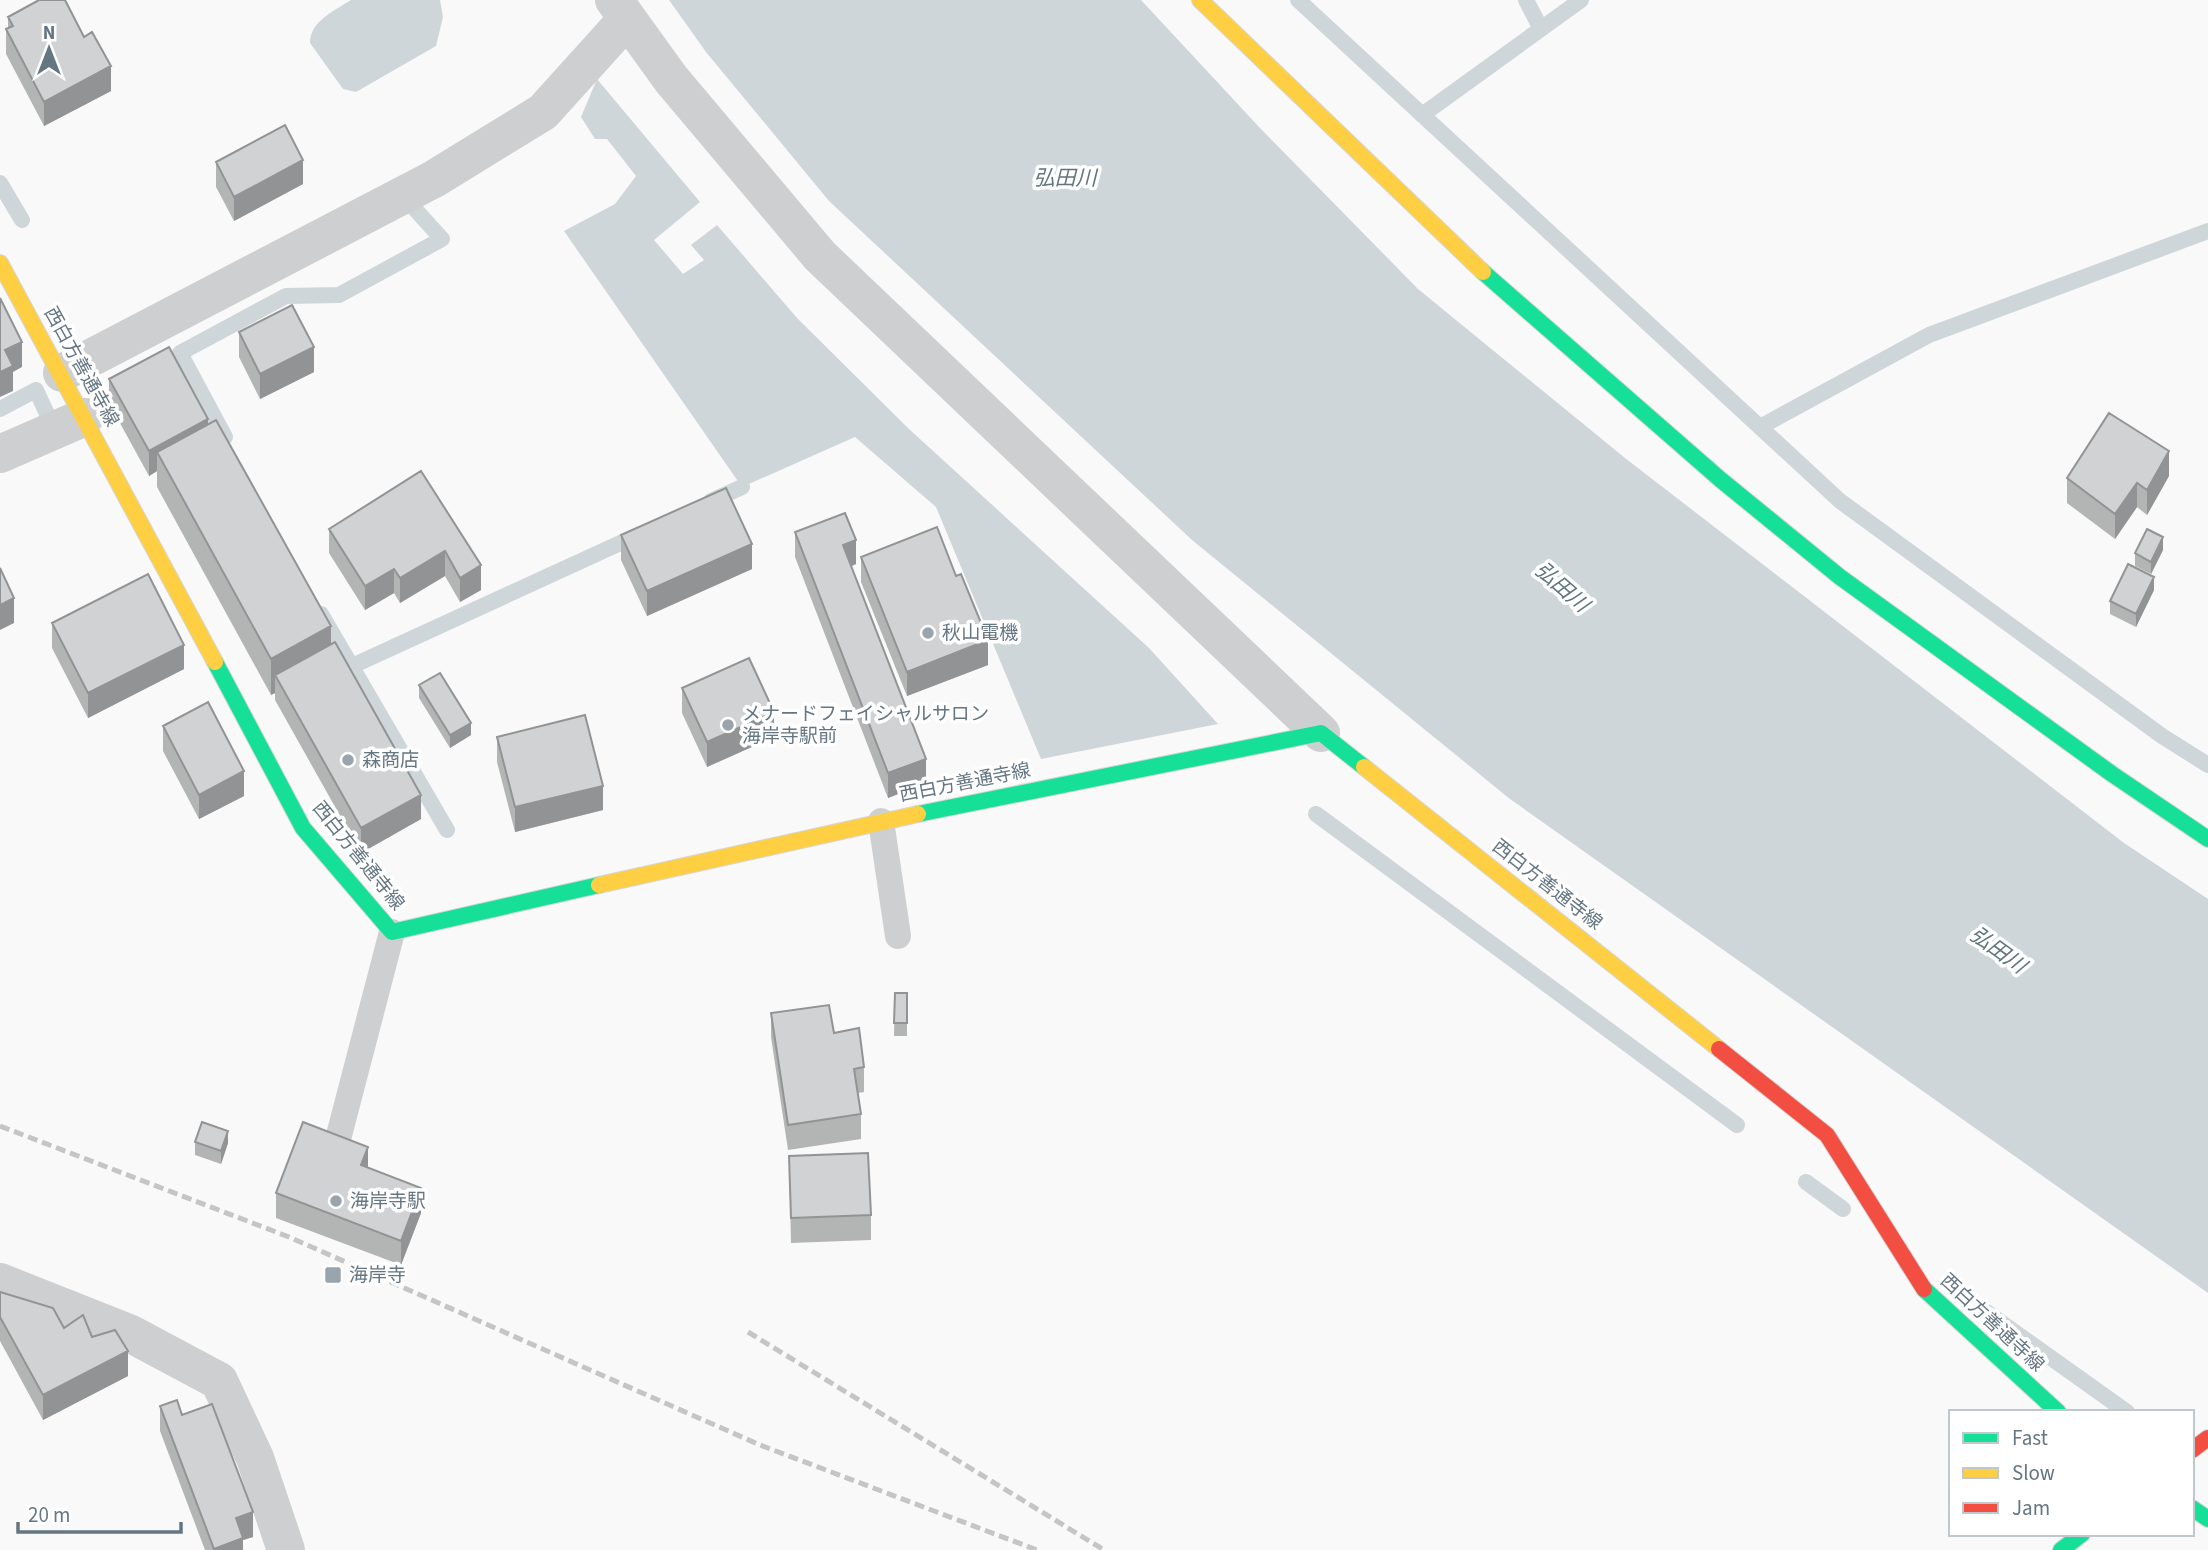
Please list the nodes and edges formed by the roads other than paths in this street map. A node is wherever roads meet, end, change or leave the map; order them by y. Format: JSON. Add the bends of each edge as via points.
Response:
{"nodes":[{"id":1,"x":1200,"y":0,"type":"edge"},
{"id":2,"x":620,"y":9,"type":"edge"},
{"id":3,"x":0,"y":263,"type":"edge"},
{"id":4,"x":62,"y":373,"type":"junction"},
{"id":5,"x":85,"y":417,"type":"junction"},
{"id":6,"x":0,"y":454,"type":"edge"},
{"id":7,"x":1321,"y":733,"type":"junction"},
{"id":8,"x":881,"y":821,"type":"junction"},
{"id":9,"x":2208,"y":839,"type":"edge"},
{"id":10,"x":392,"y":932,"type":"junction"},
{"id":11,"x":898,"y":936,"type":"dead end"},
{"id":12,"x":337,"y":1143,"type":"edge"},
{"id":13,"x":0,"y":1282,"type":"edge"},
{"id":14,"x":2056,"y":1410,"type":"edge"},
{"id":15,"x":2079,"y":1536,"type":"edge"},
{"id":16,"x":286,"y":1550,"type":"edge"},
{"id":17,"x":2061,"y":1550,"type":"edge"}],
"edges":[{"from":1,"to":9,"type":"main road","via":[[1447,240],[1721,480],[1840,577]]},
{"from":2,"to":4,"type":"street","via":[[543,112],[434,179]]},
{"from":2,"to":7,"type":"street","via":[[737,161],[820,256]]},
{"from":3,"to":4,"type":"main road","name":"西白方善通寺線"},
{"from":4,"to":5,"type":"main road","name":"西白方善通寺線"},
{"from":5,"to":6,"type":"street"},
{"from":5,"to":10,"type":"main road","name":"西白方善通寺線","via":[[303,828]]},
{"from":7,"to":8,"type":"main road","name":"西白方善通寺線"},
{"from":7,"to":14,"type":"main road","name":"西白方善通寺線","via":[[1827,1135],[1928,1295]]},
{"from":8,"to":10,"type":"main road","name":"西白方善通寺線"},
{"from":8,"to":11,"type":"lane"},
{"from":10,"to":12,"type":"lane"},
{"from":13,"to":16,"type":"street","via":[[131,1334],[219,1381],[255,1458]]},
{"from":15,"to":17,"type":"main road"}]}
